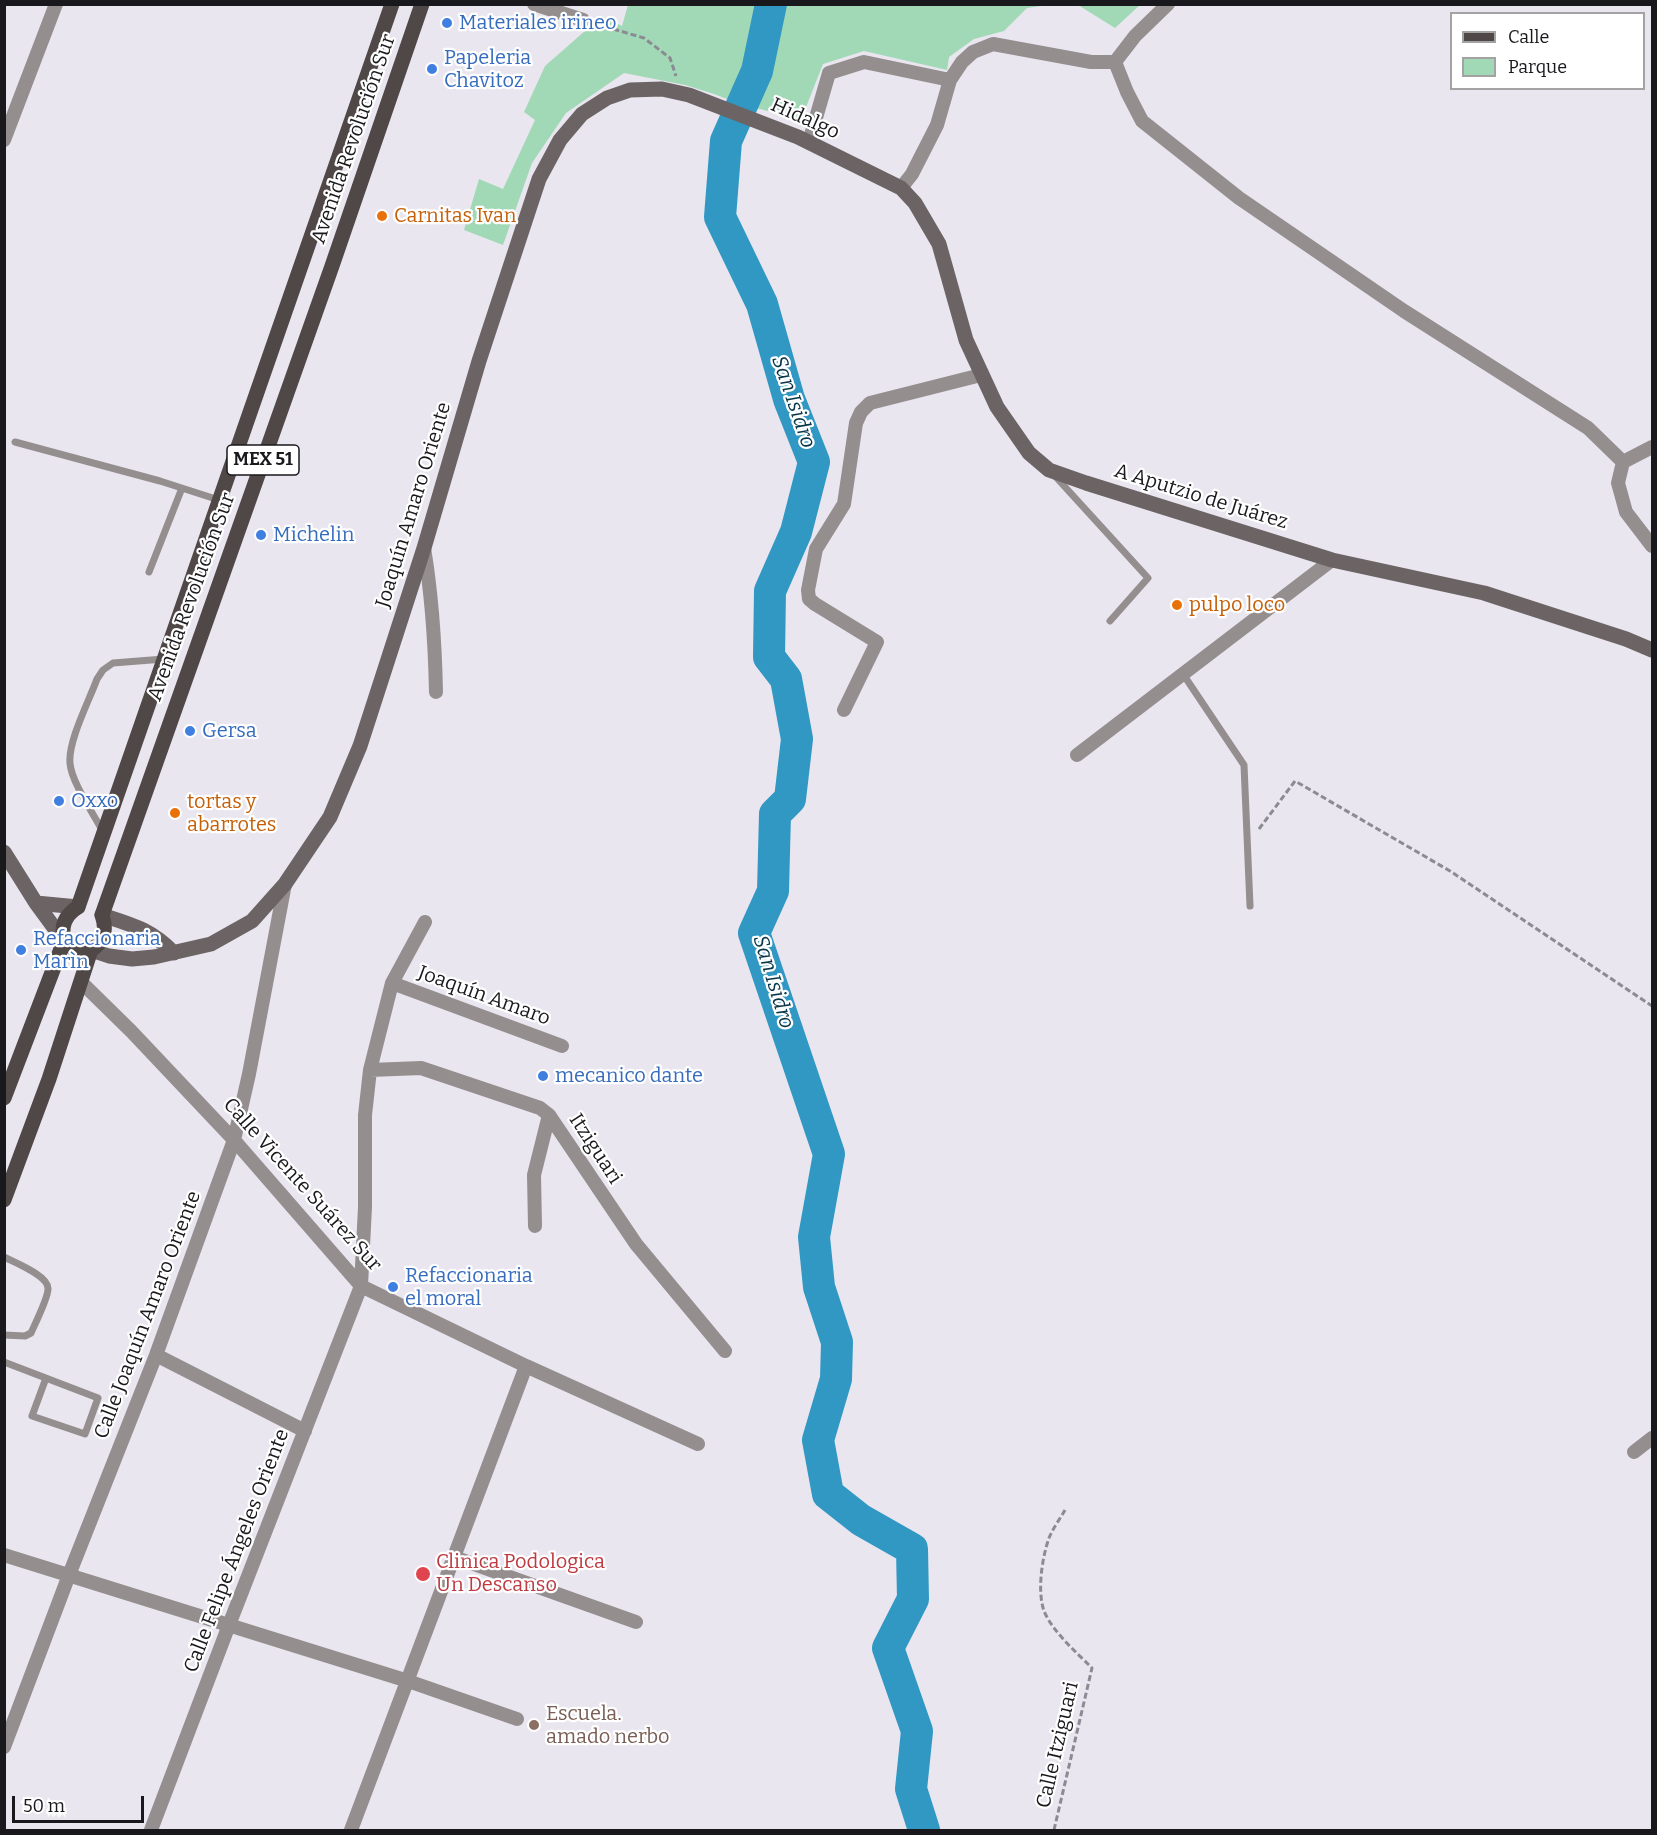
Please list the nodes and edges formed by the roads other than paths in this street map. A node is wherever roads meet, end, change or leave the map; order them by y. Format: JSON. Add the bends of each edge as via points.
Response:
{"nodes":[{"id":1,"x":56,"y":4,"type":"edge"},
{"id":2,"x":392,"y":4,"type":"edge"},
{"id":3,"x":422,"y":4,"type":"edge"},
{"id":4,"x":534,"y":4,"type":"edge"},
{"id":5,"x":1165,"y":6,"type":"edge"},
{"id":6,"x":583,"y":20,"type":"road end"},
{"id":7,"x":1115,"y":62,"type":"junction"},
{"id":8,"x":950,"y":80,"type":"junction"},
{"id":9,"x":682,"y":94,"type":"joint"},
{"id":10,"x":4,"y":140,"type":"edge"},
{"id":11,"x":803,"y":140,"type":"junction"},
{"id":12,"x":901,"y":188,"type":"junction"},
{"id":13,"x":981,"y":375,"type":"junction"},
{"id":14,"x":15,"y":442,"type":"dead end"},
{"id":15,"x":1653,"y":447,"type":"edge"},
{"id":16,"x":1623,"y":462,"type":"junction"},
{"id":17,"x":1049,"y":470,"type":"junction"},
{"id":18,"x":182,"y":488,"type":"junction"},
{"id":19,"x":219,"y":500,"type":"junction"},
{"id":20,"x":1653,"y":546,"type":"edge"},
{"id":21,"x":424,"y":548,"type":"junction"},
{"id":22,"x":1332,"y":560,"type":"junction"},
{"id":23,"x":149,"y":572,"type":"dead end"},
{"id":24,"x":1110,"y":621,"type":"dead end"},
{"id":25,"x":1653,"y":650,"type":"edge"},
{"id":26,"x":164,"y":659,"type":"junction"},
{"id":27,"x":1183,"y":674,"type":"junction"},
{"id":28,"x":436,"y":692,"type":"dead end"},
{"id":29,"x":844,"y":710,"type":"dead end"},
{"id":30,"x":1077,"y":755,"type":"dead end"},
{"id":31,"x":103,"y":831,"type":"junction"},
{"id":32,"x":4,"y":852,"type":"edge"},
{"id":33,"x":285,"y":884,"type":"junction"},
{"id":34,"x":36,"y":903,"type":"junction"},
{"id":35,"x":1250,"y":906,"type":"dead end"},
{"id":36,"x":78,"y":907,"type":"junction"},
{"id":37,"x":102,"y":915,"type":"junction"},
{"id":38,"x":425,"y":922,"type":"dead end"},
{"id":39,"x":64,"y":941,"type":"junction"},
{"id":40,"x":91,"y":950,"type":"junction"},
{"id":41,"x":174,"y":953,"type":"junction"},
{"id":42,"x":81,"y":982,"type":"junction"},
{"id":43,"x":392,"y":983,"type":"junction"},
{"id":44,"x":562,"y":1046,"type":"dead end"},
{"id":45,"x":370,"y":1070,"type":"junction"},
{"id":46,"x":4,"y":1098,"type":"edge"},
{"id":47,"x":549,"y":1115,"type":"junction"},
{"id":48,"x":234,"y":1140,"type":"junction"},
{"id":49,"x":4,"y":1200,"type":"edge"},
{"id":50,"x":535,"y":1226,"type":"dead end"},
{"id":51,"x":4,"y":1257,"type":"edge"},
{"id":52,"x":361,"y":1286,"type":"junction"},
{"id":53,"x":4,"y":1335,"type":"edge"},
{"id":54,"x":725,"y":1351,"type":"dead end"},
{"id":55,"x":156,"y":1355,"type":"junction"},
{"id":56,"x":4,"y":1362,"type":"edge"},
{"id":57,"x":526,"y":1366,"type":"junction"},
{"id":58,"x":46,"y":1378,"type":"junction"},
{"id":59,"x":305,"y":1431,"type":"junction"},
{"id":60,"x":1653,"y":1438,"type":"edge"},
{"id":61,"x":698,"y":1444,"type":"dead end"},
{"id":62,"x":1634,"y":1452,"type":"dead end"},
{"id":63,"x":4,"y":1555,"type":"edge"},
{"id":64,"x":454,"y":1557,"type":"junction"},
{"id":65,"x":69,"y":1575,"type":"junction"},
{"id":66,"x":636,"y":1622,"type":"dead end"},
{"id":67,"x":229,"y":1625,"type":"junction"},
{"id":68,"x":408,"y":1681,"type":"junction"},
{"id":69,"x":517,"y":1719,"type":"dead end"},
{"id":70,"x":4,"y":1747,"type":"edge"},
{"id":71,"x":151,"y":1830,"type":"edge"},
{"id":72,"x":351,"y":1830,"type":"edge"}],
"edges":[{"from":1,"to":10,"type":"street"},
{"from":2,"to":19,"type":"main road","name":"Avenida Revolución Sur","number":"MEX 51"},
{"from":3,"to":37,"type":"main road","name":"Avenida Revolución Sur","number":"MEX 51"},
{"from":4,"to":6,"type":"street"},
{"from":5,"to":7,"type":"street"},
{"from":7,"to":8,"type":"street","via":[[1091,62],[993,44],[973,52]]},
{"from":7,"to":16,"type":"street","via":[[1142,121],[1239,198],[1404,311],[1588,428]]},
{"from":8,"to":11,"type":"street","via":[[864,62],[829,73]]},
{"from":8,"to":12,"type":"street","via":[[937,125]]},
{"from":9,"to":11,"type":"street","name":"Hidalgo"},
{"from":9,"to":21,"type":"street","name":"Joaquín Amaro Oriente","via":[[662,89],[630,90],[607,98],[582,114],[560,140],[539,179],[479,361]]},
{"from":11,"to":12,"type":"street","name":"Hidalgo"},
{"from":12,"to":13,"type":"street","name":"A Aputzio de Juárez","via":[[915,203],[939,244],[966,340]]},
{"from":13,"to":17,"type":"street","name":"A Aputzio de Juárez","via":[[1014,434]]},
{"from":13,"to":29,"type":"street","via":[[870,403],[856,423],[844,504],[816,549],[808,590],[809,599],[815,604],[877,642]]},
{"from":14,"to":18,"type":"lane"},
{"from":15,"to":16,"type":"street"},
{"from":16,"to":20,"type":"street","via":[[1618,483],[1626,512]]},
{"from":17,"to":22,"type":"street","name":"A Aputzio de Juárez"},
{"from":17,"to":24,"type":"lane","via":[[1148,578]]},
{"from":18,"to":19,"type":"lane"},
{"from":18,"to":23,"type":"lane"},
{"from":19,"to":26,"type":"main road","name":"Avenida Revolución Sur","number":"MEX 51"},
{"from":21,"to":28,"type":"street","via":[[435,643]]},
{"from":21,"to":33,"type":"street","name":"Joaquín Amaro Oriente","via":[[360,746],[330,817]]},
{"from":22,"to":25,"type":"street","name":"A Aputzio de Juárez","via":[[1484,593]]},
{"from":22,"to":27,"type":"street"},
{"from":26,"to":31,"type":"main road","name":"Avenida Revolución Sur","number":"MEX 51"},
{"from":26,"to":31,"type":"lane","via":[[113,663],[103,670],[71,749],[74,778]]},
{"from":27,"to":30,"type":"street"},
{"from":27,"to":35,"type":"lane","via":[[1244,765]]},
{"from":31,"to":36,"type":"main road","name":"Avenida Revolución Sur","number":"MEX 51"},
{"from":32,"to":34,"type":"street"},
{"from":33,"to":41,"type":"street","name":"Joaquín Amaro Oriente","via":[[252,921],[211,944]]},
{"from":33,"to":48,"type":"street","name":"Calle Joaquín Amaro Oriente"},
{"from":34,"to":36,"type":"street"},
{"from":34,"to":39,"type":"street"},
{"from":36,"to":37,"type":"main road"},
{"from":36,"to":39,"type":"main road","name":"Avenida Revolución Sur","number":"MEX 51","via":[[65,919]]},
{"from":37,"to":40,"type":"main road","name":"Avenida Revolución Sur","number":"MEX 51","via":[[105,931],[100,943]]},
{"from":37,"to":41,"type":"street","via":[[140,927]]},
{"from":38,"to":43,"type":"street","name":"Calle Felipe Ángeles Oriente"},
{"from":39,"to":40,"type":"main road","via":[[74,949]]},
{"from":39,"to":46,"type":"main road","name":"Avenida Revolución Sur","number":"MEX 51"},
{"from":40,"to":41,"type":"street","name":"Joaquín Amaro Oriente","via":[[132,959]]},
{"from":40,"to":42,"type":"main road","name":"Avenida Revolución Sur","number":"MEX 51"},
{"from":42,"to":48,"type":"street","name":"Calle Vicente Suárez Sur"},
{"from":42,"to":49,"type":"main road","name":"Avenida Revolución Sur","number":"MEX 51"},
{"from":43,"to":44,"type":"street","name":"Joaquín Amaro"},
{"from":43,"to":45,"type":"street","name":"Calle Felipe Ángeles Oriente"},
{"from":45,"to":47,"type":"street","name":"Itziguari","via":[[421,1068],[540,1108]]},
{"from":45,"to":52,"type":"street","name":"Calle Felipe Ángeles Oriente","via":[[365,1115]]},
{"from":47,"to":50,"type":"street","via":[[534,1175]]},
{"from":47,"to":54,"type":"street","name":"Itziguari","via":[[636,1244]]},
{"from":48,"to":52,"type":"street","name":"Calle Vicente Suárez Sur"},
{"from":48,"to":55,"type":"street","name":"Calle Joaquín Amaro Oriente"},
{"from":51,"to":53,"type":"lane","via":[[42,1277],[49,1291],[31,1333]]},
{"from":52,"to":57,"type":"street","name":"Calle Vicente Suárez Sur"},
{"from":52,"to":59,"type":"street","name":"Calle Felipe Ángeles Oriente"},
{"from":55,"to":59,"type":"street"},
{"from":55,"to":65,"type":"street","name":"Calle Joaquín Amaro Oriente"},
{"from":56,"to":58,"type":"lane"},
{"from":57,"to":61,"type":"street","name":"Calle Vicente Suárez Sur"},
{"from":57,"to":64,"type":"street"},
{"from":58,"to":58,"type":"lane","via":[[98,1398],[85,1434],[32,1416]]},
{"from":59,"to":67,"type":"street","name":"Calle Felipe Ángeles Oriente"},
{"from":60,"to":62,"type":"street"},
{"from":63,"to":65,"type":"street"},
{"from":64,"to":66,"type":"street"},
{"from":64,"to":68,"type":"street"},
{"from":65,"to":67,"type":"street"},
{"from":65,"to":70,"type":"street","name":"Calle Joaquín Amaro Oriente"},
{"from":67,"to":68,"type":"street"},
{"from":67,"to":71,"type":"street","name":"Calle Felipe Ángeles Oriente"},
{"from":68,"to":69,"type":"street"},
{"from":68,"to":72,"type":"street"}]}
